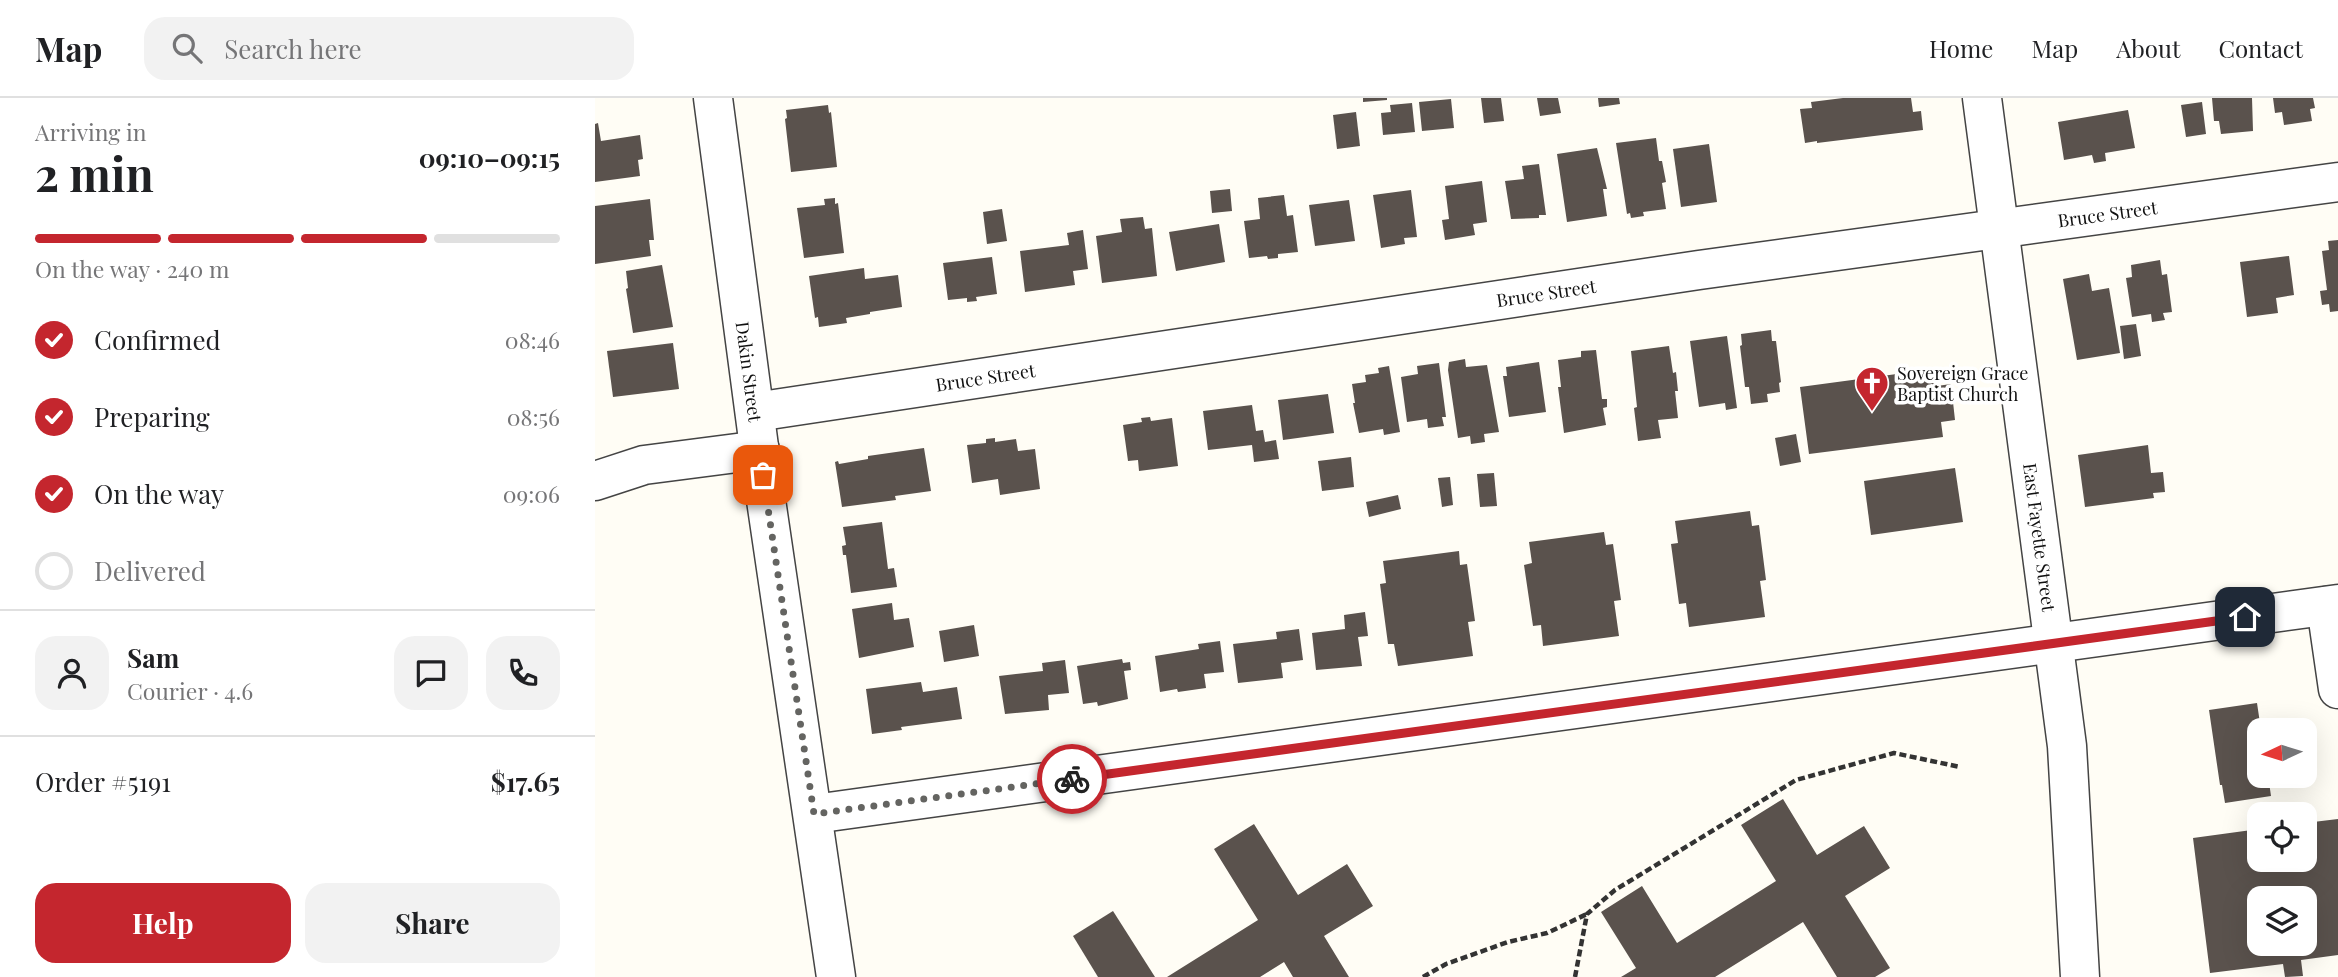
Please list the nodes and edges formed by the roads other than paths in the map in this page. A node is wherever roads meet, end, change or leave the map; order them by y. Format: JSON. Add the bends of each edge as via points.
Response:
{"nodes":[{"id":1,"x":713,"y":98,"type":"edge"},
{"id":2,"x":1982,"y":98,"type":"edge"},
{"id":3,"x":2338,"y":182,"type":"edge"},
{"id":4,"x":2001,"y":228,"type":"junction"},
{"id":5,"x":755,"y":412,"type":"junction"},
{"id":6,"x":760,"y":450,"type":"junction"},
{"id":7,"x":595,"y":481,"type":"edge"},
{"id":8,"x":2332,"y":605,"type":"edge"},
{"id":9,"x":2055,"y":643,"type":"junction"},
{"id":10,"x":2338,"y":689,"type":"edge"},
{"id":11,"x":814,"y":814,"type":"junction"},
{"id":12,"x":836,"y":977,"type":"edge"},
{"id":13,"x":2080,"y":977,"type":"edge"}],
"edges":[{"from":1,"to":5,"type":"street","name":"Dakin Street"},
{"from":2,"to":4,"type":"street","name":"East Fayette Street"},
{"from":3,"to":4,"type":"street","name":"Bruce Street"},
{"from":4,"to":5,"type":"street","name":"Bruce Street"},
{"from":4,"to":9,"type":"street","name":"East Fayette Street"},
{"from":5,"to":6,"type":"street","name":"Dakin Street"},
{"from":6,"to":7,"type":"street","via":[[644,465]]},
{"from":6,"to":11,"type":"street","name":"Dakin Street"},
{"from":8,"to":9,"type":"street"},
{"from":8,"to":10,"type":"street"},
{"from":9,"to":11,"type":"street"},
{"from":9,"to":13,"type":"street","name":"East Fayette Street","via":[[2067,746]]},
{"from":11,"to":12,"type":"street","name":"Dakin Street"}]}
